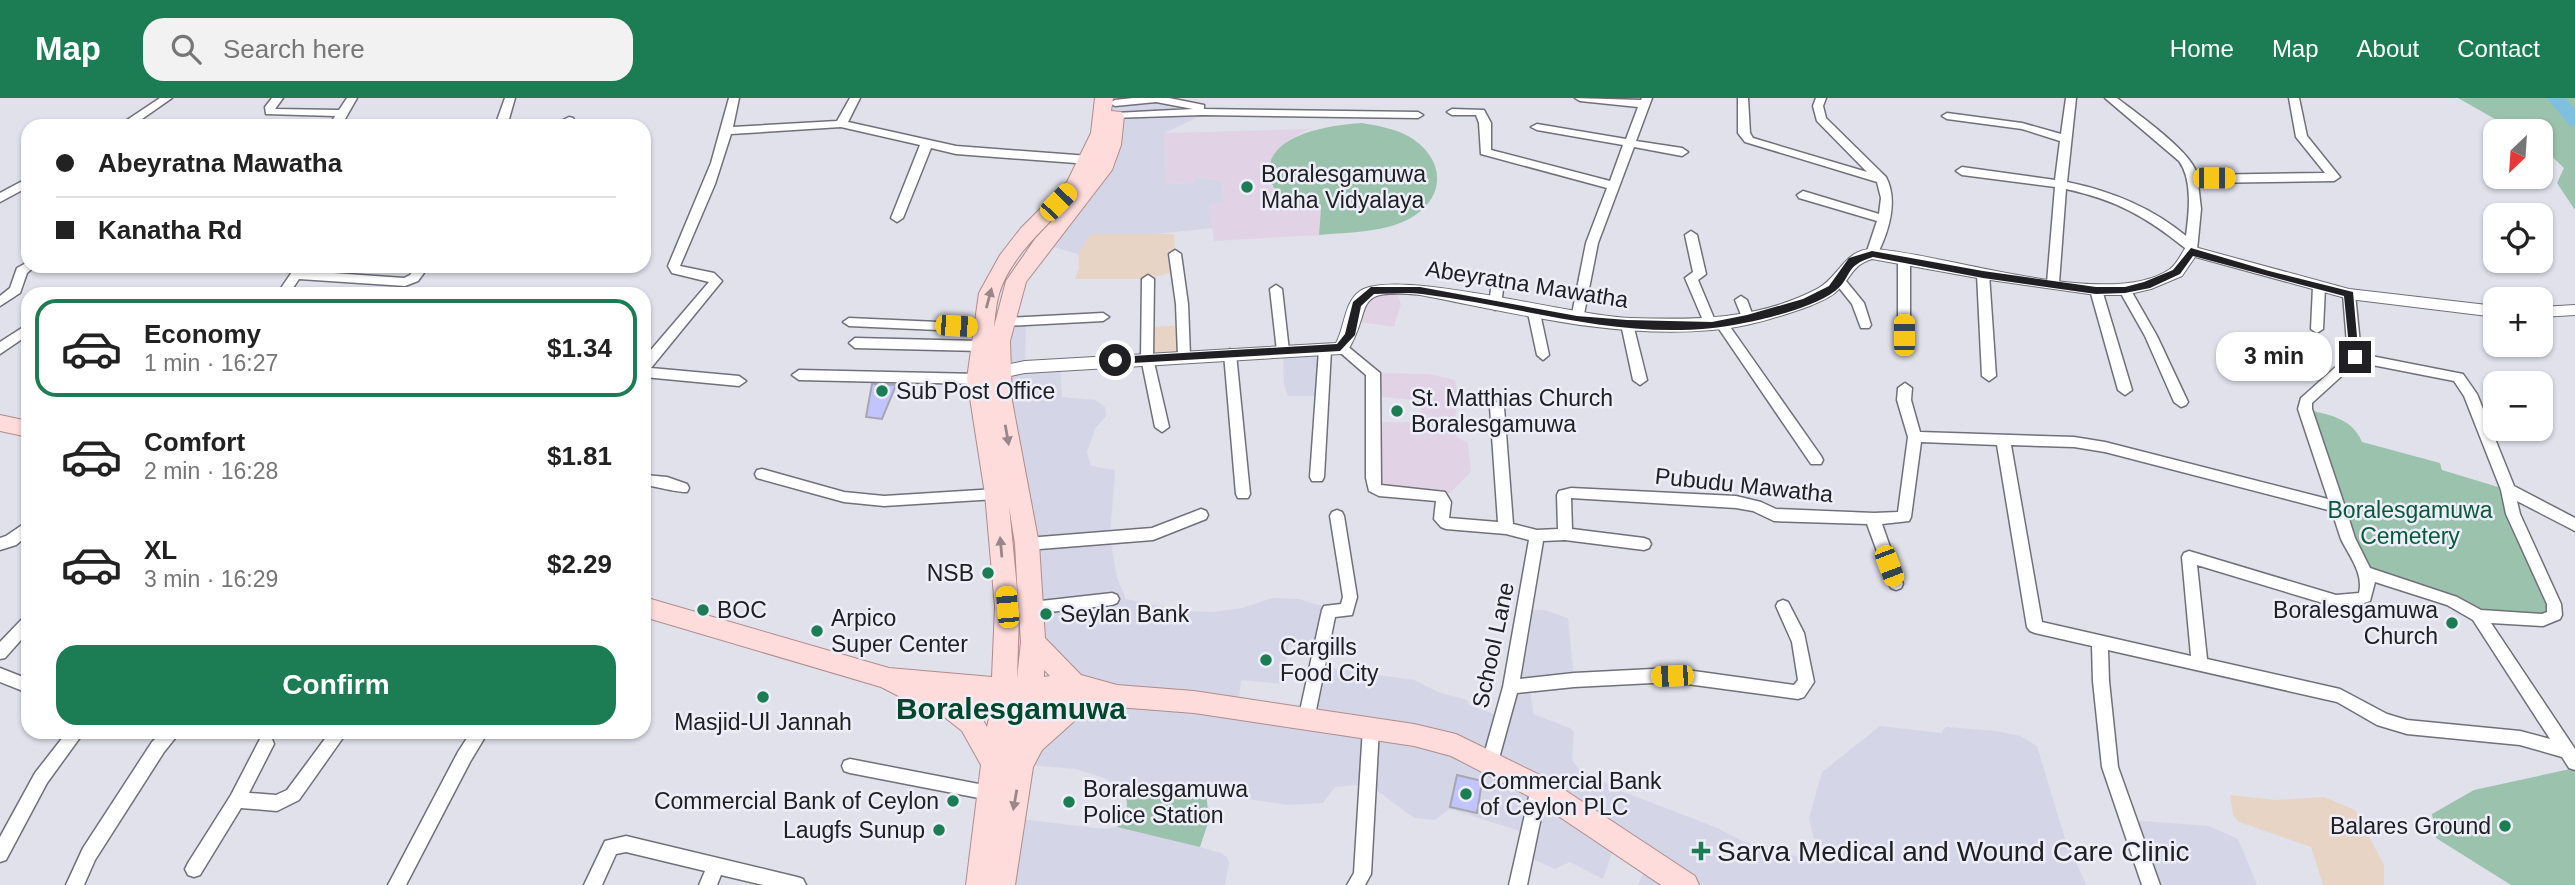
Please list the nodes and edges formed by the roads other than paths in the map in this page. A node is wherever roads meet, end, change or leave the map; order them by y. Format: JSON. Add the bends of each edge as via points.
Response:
{"nodes":[{"id":1,"x":167,"y":98,"type":"edge"},
{"id":2,"x":278,"y":98,"type":"edge"},
{"id":3,"x":352,"y":98,"type":"edge"},
{"id":4,"x":510,"y":98,"type":"edge"},
{"id":5,"x":734,"y":98,"type":"edge"},
{"id":6,"x":855,"y":98,"type":"edge"},
{"id":7,"x":1336,"y":98,"type":"edge"},
{"id":8,"x":1580,"y":98,"type":"edge"},
{"id":9,"x":1743,"y":98,"type":"edge"},
{"id":10,"x":1821,"y":98,"type":"edge"},
{"id":11,"x":2071,"y":98,"type":"edge"},
{"id":12,"x":2110,"y":98,"type":"edge"},
{"id":13,"x":2294,"y":98,"type":"edge"},
{"id":14,"x":1647,"y":101,"type":"edge"},
{"id":15,"x":1113,"y":104,"type":"edge"},
{"id":16,"x":1452,"y":112,"type":"dead end"},
{"id":17,"x":344,"y":113,"type":"junction"},
{"id":18,"x":1418,"y":114,"type":"dead end"},
{"id":19,"x":1947,"y":116,"type":"dead end"},
{"id":20,"x":135,"y":119,"type":"edge"},
{"id":21,"x":340,"y":119,"type":"edge"},
{"id":22,"x":503,"y":119,"type":"edge"},
{"id":23,"x":841,"y":124,"type":"junction"},
{"id":24,"x":1537,"y":127,"type":"dead end"},
{"id":25,"x":728,"y":131,"type":"junction"},
{"id":26,"x":2064,"y":139,"type":"junction"},
{"id":27,"x":927,"y":143,"type":"junction"},
{"id":28,"x":1629,"y":144,"type":"junction"},
{"id":29,"x":1682,"y":152,"type":"dead end"},
{"id":30,"x":1089,"y":160,"type":"junction"},
{"id":31,"x":1962,"y":171,"type":"dead end"},
{"id":32,"x":2192,"y":179,"type":"junction"},
{"id":33,"x":1882,"y":180,"type":"junction"},
{"id":34,"x":2063,"y":184,"type":"junction"},
{"id":35,"x":21,"y":186,"type":"edge"},
{"id":36,"x":1615,"y":186,"type":"junction"},
{"id":37,"x":1803,"y":195,"type":"dead end"},
{"id":38,"x":0,"y":198,"type":"edge"},
{"id":39,"x":897,"y":218,"type":"dead end"},
{"id":40,"x":1883,"y":219,"type":"junction"},
{"id":41,"x":1691,"y":236,"type":"dead end"},
{"id":42,"x":2190,"y":248,"type":"junction"},
{"id":43,"x":1175,"y":254,"type":"dead end"},
{"id":44,"x":1872,"y":254,"type":"junction"},
{"id":45,"x":1904,"y":258,"type":"junction"},
{"id":46,"x":21,"y":273,"type":"edge"},
{"id":47,"x":314,"y":273,"type":"edge"},
{"id":48,"x":374,"y":273,"type":"edge"},
{"id":49,"x":418,"y":273,"type":"edge"},
{"id":50,"x":1983,"y":274,"type":"junction"},
{"id":51,"x":1147,"y":279,"type":"dead end"},
{"id":52,"x":1838,"y":279,"type":"junction"},
{"id":53,"x":1498,"y":280,"type":"dead end"},
{"id":54,"x":372,"y":281,"type":"junction"},
{"id":55,"x":2053,"y":283,"type":"junction"},
{"id":56,"x":2319,"y":287,"type":"junction"},
{"id":57,"x":1276,"y":289,"type":"dead end"},
{"id":58,"x":2096,"y":290,"type":"junction"},
{"id":59,"x":2125,"y":290,"type":"junction"},
{"id":60,"x":2349,"y":294,"type":"junction"},
{"id":61,"x":1741,"y":300,"type":"dead end"},
{"id":62,"x":0,"y":302,"type":"edge"},
{"id":63,"x":1495,"y":306,"type":"junction"},
{"id":64,"x":2483,"y":310,"type":"edge"},
{"id":65,"x":2575,"y":310,"type":"edge"},
{"id":66,"x":2553,"y":311,"type":"edge"},
{"id":67,"x":1534,"y":313,"type":"junction"},
{"id":68,"x":1103,"y":317,"type":"dead end"},
{"id":69,"x":1577,"y":319,"type":"junction"},
{"id":70,"x":1748,"y":319,"type":"junction"},
{"id":71,"x":849,"y":322,"type":"dead end"},
{"id":72,"x":1627,"y":324,"type":"junction"},
{"id":73,"x":1717,"y":325,"type":"junction"},
{"id":74,"x":1865,"y":325,"type":"dead end"},
{"id":75,"x":2317,"y":329,"type":"dead end"},
{"id":76,"x":989,"y":332,"type":"junction"},
{"id":77,"x":21,"y":333,"type":"edge"},
{"id":78,"x":1904,"y":335,"type":"dead end"},
{"id":79,"x":855,"y":343,"type":"dead end"},
{"id":80,"x":0,"y":349,"type":"edge"},
{"id":81,"x":1333,"y":349,"type":"junction"},
{"id":82,"x":1283,"y":351,"type":"junction"},
{"id":83,"x":1230,"y":354,"type":"junction"},
{"id":84,"x":1543,"y":355,"type":"dead end"},
{"id":85,"x":1184,"y":356,"type":"junction"},
{"id":86,"x":2355,"y":357,"type":"junction"},
{"id":87,"x":1147,"y":358,"type":"junction"},
{"id":88,"x":651,"y":361,"type":"edge"},
{"id":89,"x":651,"y":371,"type":"edge"},
{"id":90,"x":999,"y":371,"type":"junction"},
{"id":91,"x":799,"y":375,"type":"dead end"},
{"id":92,"x":1989,"y":376,"type":"dead end"},
{"id":93,"x":978,"y":379,"type":"junction"},
{"id":94,"x":1640,"y":380,"type":"dead end"},
{"id":95,"x":739,"y":381,"type":"dead end"},
{"id":96,"x":1905,"y":388,"type":"dead end"},
{"id":97,"x":2125,"y":390,"type":"dead end"},
{"id":98,"x":2181,"y":402,"type":"dead end"},
{"id":99,"x":1497,"y":407,"type":"dead end"},
{"id":100,"x":0,"y":423,"type":"edge"},
{"id":101,"x":1162,"y":427,"type":"dead end"},
{"id":102,"x":21,"y":428,"type":"edge"},
{"id":103,"x":1915,"y":437,"type":"junction"},
{"id":104,"x":2003,"y":441,"type":"junction"},
{"id":105,"x":1816,"y":460,"type":"dead end"},
{"id":106,"x":762,"y":474,"type":"dead end"},
{"id":107,"x":1317,"y":477,"type":"dead end"},
{"id":108,"x":651,"y":481,"type":"edge"},
{"id":109,"x":682,"y":488,"type":"dead end"},
{"id":110,"x":2508,"y":490,"type":"junction"},
{"id":111,"x":996,"y":494,"type":"junction"},
{"id":112,"x":1243,"y":494,"type":"dead end"},
{"id":113,"x":2340,"y":508,"type":"junction"},
{"id":114,"x":1201,"y":515,"type":"dead end"},
{"id":115,"x":1337,"y":516,"type":"dead end"},
{"id":116,"x":1874,"y":519,"type":"junction"},
{"id":117,"x":2575,"y":525,"type":"edge"},
{"id":118,"x":1506,"y":528,"type":"junction"},
{"id":119,"x":21,"y":533,"type":"edge"},
{"id":120,"x":1565,"y":534,"type":"junction"},
{"id":121,"x":1537,"y":536,"type":"junction"},
{"id":122,"x":0,"y":544,"type":"edge"},
{"id":123,"x":1027,"y":544,"type":"junction"},
{"id":124,"x":1644,"y":544,"type":"dead end"},
{"id":125,"x":2365,"y":572,"type":"junction"},
{"id":126,"x":1896,"y":584,"type":"dead end"},
{"id":127,"x":1112,"y":599,"type":"dead end"},
{"id":128,"x":1783,"y":606,"type":"dead end"},
{"id":129,"x":1032,"y":608,"type":"junction"},
{"id":130,"x":651,"y":609,"type":"edge"},
{"id":131,"x":2478,"y":616,"type":"junction"},
{"id":132,"x":21,"y":630,"type":"edge"},
{"id":133,"x":1033,"y":642,"type":"junction"},
{"id":134,"x":2100,"y":643,"type":"junction"},
{"id":135,"x":1006,"y":652,"type":"junction"},
{"id":136,"x":0,"y":653,"type":"edge"},
{"id":137,"x":2200,"y":665,"type":"junction"},
{"id":138,"x":0,"y":675,"type":"edge"},
{"id":139,"x":21,"y":683,"type":"edge"},
{"id":140,"x":1511,"y":687,"type":"junction"},
{"id":141,"x":947,"y":693,"type":"junction"},
{"id":142,"x":1074,"y":696,"type":"junction"},
{"id":143,"x":1017,"y":698,"type":"junction"},
{"id":144,"x":1306,"y":720,"type":"junction"},
{"id":145,"x":1371,"y":728,"type":"junction"},
{"id":146,"x":71,"y":739,"type":"edge"},
{"id":147,"x":165,"y":739,"type":"edge"},
{"id":148,"x":334,"y":739,"type":"edge"},
{"id":149,"x":476,"y":739,"type":"edge"},
{"id":150,"x":266,"y":744,"type":"dead end"},
{"id":151,"x":2571,"y":757,"type":"edge"},
{"id":152,"x":1490,"y":762,"type":"junction"},
{"id":153,"x":994,"y":764,"type":"junction"},
{"id":154,"x":1021,"y":764,"type":"junction"},
{"id":155,"x":850,"y":766,"type":"dead end"},
{"id":156,"x":1539,"y":788,"type":"junction"},
{"id":157,"x":989,"y":793,"type":"junction"},
{"id":158,"x":237,"y":800,"type":"junction"},
{"id":159,"x":0,"y":853,"type":"edge"},
{"id":160,"x":715,"y":867,"type":"junction"},
{"id":161,"x":194,"y":869,"type":"dead end"},
{"id":162,"x":75,"y":885,"type":"edge"},
{"id":163,"x":397,"y":885,"type":"edge"},
{"id":164,"x":593,"y":885,"type":"edge"},
{"id":165,"x":708,"y":885,"type":"edge"},
{"id":166,"x":797,"y":885,"type":"edge"},
{"id":167,"x":980,"y":885,"type":"edge"},
{"id":168,"x":1002,"y":885,"type":"edge"},
{"id":169,"x":1356,"y":885,"type":"edge"},
{"id":170,"x":1518,"y":885,"type":"edge"},
{"id":171,"x":1685,"y":885,"type":"edge"},
{"id":172,"x":2151,"y":885,"type":"edge"}],
"edges":[{"from":1,"to":20,"type":"street"},
{"from":2,"to":17,"type":"street","via":[[270,112]]},
{"from":3,"to":17,"type":"street"},
{"from":4,"to":22,"type":"street"},
{"from":5,"to":25,"type":"street"},
{"from":6,"to":23,"type":"street"},
{"from":7,"to":15,"type":"street","via":[[1334,109],[1202,107],[1156,99]]},
{"from":8,"to":14,"type":"street"},
{"from":9,"to":33,"type":"street","via":[[1744,133],[1749,140]]},
{"from":10,"to":33,"type":"street","via":[[1821,119]]},
{"from":11,"to":26,"type":"street"},
{"from":12,"to":32,"type":"street","via":[[2183,158]]},
{"from":13,"to":32,"type":"street","via":[[2302,137],[2334,177]]},
{"from":14,"to":28,"type":"street"},
{"from":15,"to":18,"type":"street","via":[[1202,112]]},
{"from":15,"to":30,"type":"main road"},
{"from":15,"to":76,"type":"main road","via":[[1112,145],[1103,170],[1042,244]]},
{"from":16,"to":36,"type":"street","via":[[1480,112],[1485,123],[1485,152]]},
{"from":17,"to":21,"type":"street"},
{"from":19,"to":26,"type":"street","via":[[2005,123]]},
{"from":23,"to":25,"type":"street"},
{"from":23,"to":27,"type":"street"},
{"from":24,"to":28,"type":"street"},
{"from":25,"to":88,"type":"street","via":[[674,266],[710,275],[716,281]]},
{"from":26,"to":34,"type":"street"},
{"from":27,"to":30,"type":"street","via":[[956,150]]},
{"from":27,"to":39,"type":"street"},
{"from":28,"to":29,"type":"street"},
{"from":28,"to":36,"type":"street"},
{"from":76,"to":30,"type":"main road","one_way":true,"via":[[989,293],[1007,260],[1074,186]]},
{"from":31,"to":34,"type":"street"},
{"from":32,"to":42,"type":"street","via":[[2196,209]]},
{"from":33,"to":40,"type":"street","via":[[1889,192]]},
{"from":34,"to":42,"type":"street","via":[[2112,197],[2164,226]]},
{"from":34,"to":55,"type":"street"},
{"from":35,"to":38,"type":"street"},
{"from":36,"to":69,"type":"street","via":[[1592,243]]},
{"from":37,"to":40,"type":"street"},
{"from":40,"to":44,"type":"street"},
{"from":41,"to":73,"type":"street","via":[[1700,274],[1691,278]]},
{"from":42,"to":56,"type":"street"},
{"from":42,"to":59,"type":"street","via":[[2176,272]]},
{"from":43,"to":85,"type":"street"},
{"from":44,"to":45,"type":"street"},
{"from":44,"to":52,"type":"street","name":"Abeyratna Mawatha","via":[[1853,260]]},
{"from":45,"to":50,"type":"street"},
{"from":45,"to":78,"type":"street"},
{"from":46,"to":62,"type":"street","via":[[16,290]]},
{"from":47,"to":54,"type":"street"},
{"from":48,"to":54,"type":"street"},
{"from":49,"to":54,"type":"street","via":[[405,282]]},
{"from":50,"to":55,"type":"street"},
{"from":50,"to":92,"type":"street"},
{"from":51,"to":87,"type":"street"},
{"from":52,"to":70,"type":"street","name":"Abeyratna Mawatha","via":[[1832,288],[1807,301]]},
{"from":52,"to":74,"type":"street","via":[[1858,303]]},
{"from":53,"to":63,"type":"street"},
{"from":55,"to":58,"type":"street"},
{"from":56,"to":60,"type":"street"},
{"from":56,"to":75,"type":"street"},
{"from":57,"to":82,"type":"street"},
{"from":58,"to":59,"type":"street"},
{"from":58,"to":97,"type":"street"},
{"from":59,"to":98,"type":"street"},
{"from":60,"to":64,"type":"street"},
{"from":60,"to":86,"type":"street"},
{"from":61,"to":70,"type":"street"},
{"from":63,"to":67,"type":"street","name":"Abeyratna Mawatha"},
{"from":63,"to":81,"type":"street","name":"Abeyratna Mawatha","via":[[1420,290],[1371,291],[1356,304],[1350,335]]},
{"from":65,"to":66,"type":"street"},
{"from":67,"to":69,"type":"street","name":"Abeyratna Mawatha"},
{"from":67,"to":84,"type":"street"},
{"from":68,"to":76,"type":"street"},
{"from":69,"to":72,"type":"street","name":"Abeyratna Mawatha"},
{"from":70,"to":73,"type":"street","name":"Abeyratna Mawatha"},
{"from":71,"to":76,"type":"street"},
{"from":72,"to":73,"type":"street","name":"Abeyratna Mawatha"},
{"from":72,"to":94,"type":"street"},
{"from":73,"to":105,"type":"street"},
{"from":76,"to":79,"type":"street"},
{"from":76,"to":90,"type":"main road"},
{"from":76,"to":93,"type":"main road"},
{"from":77,"to":80,"type":"street"},
{"from":81,"to":82,"type":"street"},
{"from":81,"to":107,"type":"street"},
{"from":81,"to":118,"type":"street","via":[[1373,373],[1374,487],[1440,496],[1444,502],[1441,519],[1446,523]]},
{"from":82,"to":83,"type":"street"},
{"from":83,"to":85,"type":"street"},
{"from":83,"to":112,"type":"street"},
{"from":85,"to":87,"type":"street"},
{"from":86,"to":110,"type":"street","via":[[2458,377],[2470,394]]},
{"from":86,"to":113,"type":"street","via":[[2306,401],[2305,409]]},
{"from":87,"to":90,"type":"street"},
{"from":87,"to":101,"type":"street"},
{"from":89,"to":95,"type":"street"},
{"from":90,"to":93,"type":"street"},
{"from":90,"to":123,"type":"main road","one_way":true},
{"from":91,"to":93,"type":"street"},
{"from":93,"to":111,"type":"main road"},
{"from":96,"to":103,"type":"street","via":[[1903,400]]},
{"from":99,"to":118,"type":"street"},
{"from":100,"to":102,"type":"main road"},
{"from":103,"to":104,"type":"street"},
{"from":103,"to":116,"type":"street","via":[[1904,517]]},
{"from":104,"to":113,"type":"street","via":[[2105,447]]},
{"from":104,"to":134,"type":"street","via":[[2035,627]]},
{"from":106,"to":111,"type":"street","via":[[844,497],[884,500]]},
{"from":108,"to":109,"type":"street"},
{"from":110,"to":117,"type":"street"},
{"from":110,"to":131,"type":"street","via":[[2513,514],[2555,615],[2543,620]]},
{"from":135,"to":111,"type":"main road","one_way":true,"via":[[1007,607]]},
{"from":113,"to":125,"type":"street"},
{"from":114,"to":123,"type":"street","via":[[1153,534]]},
{"from":115,"to":144,"type":"street","via":[[1350,597],[1348,611],[1329,610]]},
{"from":116,"to":120,"type":"street","name":"Pubudu Mawatha","via":[[1774,515],[1736,502],[1571,493],[1564,495]]},
{"from":116,"to":126,"type":"street"},
{"from":118,"to":121,"type":"street"},
{"from":119,"to":122,"type":"street"},
{"from":120,"to":121,"type":"street"},
{"from":120,"to":124,"type":"street"},
{"from":121,"to":140,"type":"street","name":"School Lane"},
{"from":123,"to":129,"type":"main road"},
{"from":125,"to":131,"type":"street","via":[[2407,589],[2455,600]]},
{"from":125,"to":137,"type":"street","via":[[2365,597],[2336,601],[2189,557]]},
{"from":127,"to":129,"type":"street"},
{"from":128,"to":140,"type":"street","via":[[1801,644],[1806,682],[1798,692],[1672,676]]},
{"from":129,"to":133,"type":"main road"},
{"from":130,"to":141,"type":"main road","via":[[889,679],[929,699]]},
{"from":131,"to":151,"type":"street"},
{"from":132,"to":136,"type":"street"},
{"from":133,"to":142,"type":"main road"},
{"from":133,"to":143,"type":"main road"},
{"from":134,"to":137,"type":"street"},
{"from":134,"to":172,"type":"street","via":[[2110,767]]},
{"from":135,"to":141,"type":"main road"},
{"from":135,"to":143,"type":"main road"},
{"from":137,"to":151,"type":"street","via":[[2340,696],[2383,720],[2407,727],[2520,738]]},
{"from":138,"to":139,"type":"street"},
{"from":140,"to":152,"type":"street","name":"School Lane"},
{"from":141,"to":143,"type":"main road"},
{"from":141,"to":153,"type":"main road"},
{"from":142,"to":143,"type":"main road"},
{"from":142,"to":144,"type":"main road","via":[[1194,702]]},
{"from":142,"to":154,"type":"main road","via":[[1033,742]]},
{"from":143,"to":153,"type":"main road"},
{"from":143,"to":154,"type":"main road"},
{"from":144,"to":145,"type":"main road"},
{"from":145,"to":152,"type":"main road","via":[[1456,746]]},
{"from":145,"to":169,"type":"street","via":[[1362,874]]},
{"from":146,"to":159,"type":"street","via":[[41,778]]},
{"from":147,"to":162,"type":"street","via":[[89,854]]},
{"from":148,"to":158,"type":"street","via":[[293,795],[277,803]]},
{"from":149,"to":163,"type":"street"},
{"from":150,"to":158,"type":"street"},
{"from":152,"to":156,"type":"main road"},
{"from":153,"to":157,"type":"main road"},
{"from":154,"to":168,"type":"main road","one_way":true},
{"from":155,"to":157,"type":"street"},
{"from":156,"to":170,"type":"street"},
{"from":156,"to":171,"type":"main road"},
{"from":157,"to":167,"type":"main road"},
{"from":158,"to":161,"type":"street"},
{"from":160,"to":164,"type":"street","via":[[626,844],[611,847]]},
{"from":160,"to":165,"type":"street"},
{"from":160,"to":166,"type":"street"}]}
